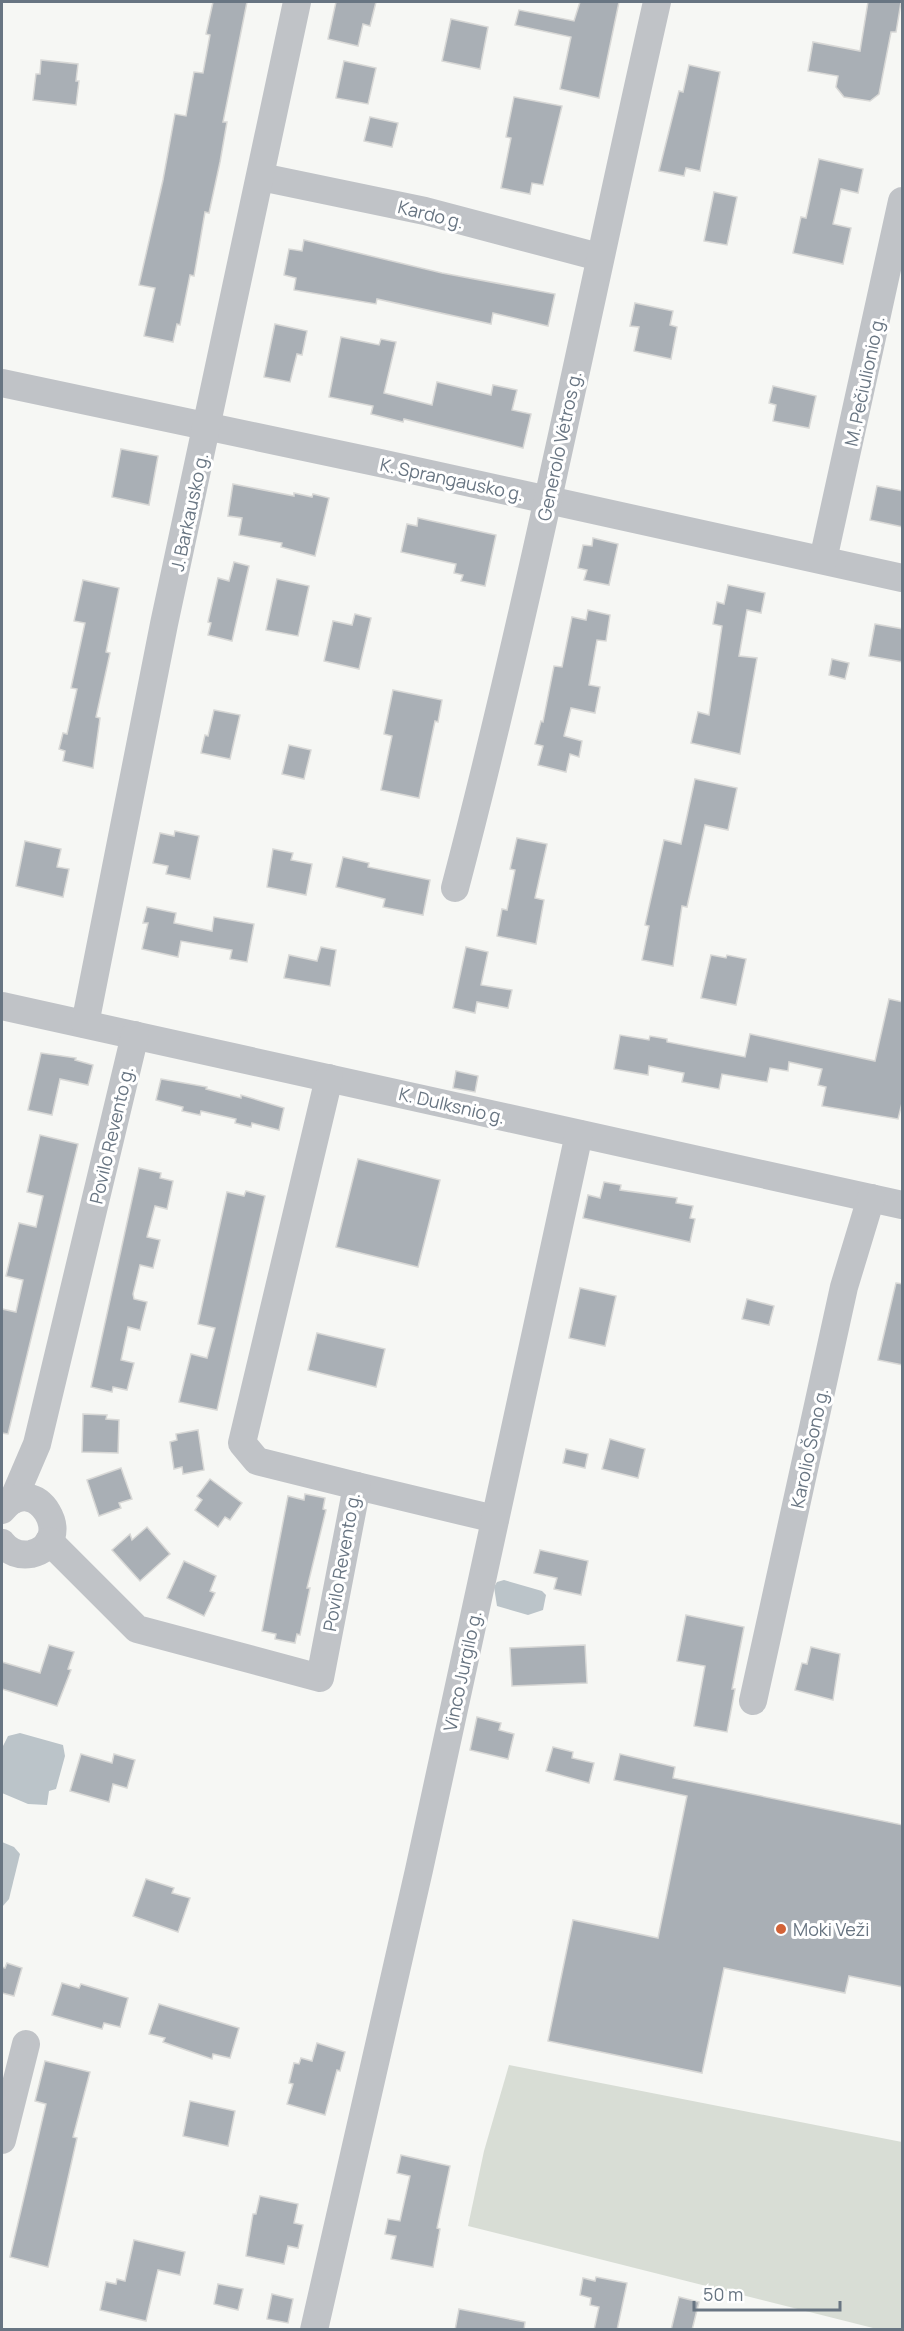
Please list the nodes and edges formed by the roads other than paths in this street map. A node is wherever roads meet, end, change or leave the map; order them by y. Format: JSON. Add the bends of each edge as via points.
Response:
{"nodes":[{"id":1,"x":297,"y":2,"type":"edge"},
{"id":2,"x":657,"y":2,"type":"edge"},
{"id":3,"x":261,"y":177,"type":"junction"},
{"id":4,"x":903,"y":201,"type":"edge"},
{"id":5,"x":599,"y":257,"type":"junction"},
{"id":6,"x":2,"y":383,"type":"edge"},
{"id":7,"x":208,"y":426,"type":"junction"},
{"id":8,"x":549,"y":500,"type":"junction"},
{"id":9,"x":823,"y":560,"type":"junction"},
{"id":10,"x":903,"y":578,"type":"edge"},
{"id":11,"x":455,"y":888,"type":"dead end"},
{"id":12,"x":2,"y":1006,"type":"edge"},
{"id":13,"x":85,"y":1024,"type":"junction"},
{"id":14,"x":135,"y":1035,"type":"junction"},
{"id":15,"x":329,"y":1078,"type":"junction"},
{"id":16,"x":579,"y":1134,"type":"junction"},
{"id":17,"x":871,"y":1198,"type":"junction"},
{"id":18,"x":903,"y":1205,"type":"edge"},
{"id":19,"x":37,"y":1444,"type":"junction"},
{"id":20,"x":357,"y":1486,"type":"junction"},
{"id":21,"x":7,"y":1505,"type":"edge"},
{"id":22,"x":46,"y":1508,"type":"junction"},
{"id":23,"x":495,"y":1519,"type":"junction"},
{"id":24,"x":49,"y":1541,"type":"junction"},
{"id":25,"x":2,"y":1543,"type":"edge"},
{"id":26,"x":753,"y":1701,"type":"dead end"},
{"id":27,"x":26,"y":2044,"type":"dead end"},
{"id":28,"x":2,"y":2140,"type":"edge"},
{"id":29,"x":314,"y":2330,"type":"edge"}],
"edges":[{"from":1,"to":3,"type":"street","name":"J. Barkausko g."},
{"from":2,"to":5,"type":"street","name":"Generolo Vėtros g."},
{"from":3,"to":5,"type":"street","name":"Kardo g.","via":[[425,211]]},
{"from":3,"to":7,"type":"street","name":"J. Barkausko g."},
{"from":4,"to":9,"type":"street","name":"M. Pečiulionio g."},
{"from":5,"to":8,"type":"street","name":"Generolo Vėtros g."},
{"from":6,"to":7,"type":"street","name":"K. Sprangausko g."},
{"from":7,"to":8,"type":"street","name":"K. Sprangausko g."},
{"from":7,"to":13,"type":"street","name":"J. Barkausko g.","via":[[164,624]]},
{"from":8,"to":9,"type":"street","name":"K. Sprangausko g."},
{"from":8,"to":11,"type":"street","name":"Generolo Vėtros g."},
{"from":9,"to":10,"type":"street","name":"K. Sprangausko g."},
{"from":12,"to":13,"type":"street","name":"K. Dulksnio g."},
{"from":13,"to":14,"type":"street","name":"K. Dulksnio g."},
{"from":14,"to":15,"type":"street","name":"K. Dulksnio g."},
{"from":14,"to":19,"type":"street","name":"Povilo Revento g."},
{"from":15,"to":16,"type":"street","name":"K. Dulksnio g."},
{"from":15,"to":20,"type":"street","name":"Povilo Revento g.","via":[[242,1443],[257,1461]]},
{"from":16,"to":17,"type":"street","name":"K. Dulksnio g."},
{"from":16,"to":23,"type":"street","name":"Vinco Jurgilo g."},
{"from":17,"to":18,"type":"street","name":"K. Dulksnio g."},
{"from":17,"to":26,"type":"street","name":"Karolio Šono g.","via":[[844,1287]]},
{"from":19,"to":21,"type":"street","name":"Povilo Revento g."},
{"from":19,"to":22,"type":"street","name":"Povilo Revento g."},
{"from":20,"to":23,"type":"street"},
{"from":20,"to":24,"type":"street","name":"Povilo Revento g.","via":[[320,1678],[137,1629]]},
{"from":21,"to":22,"type":"street","name":"Povilo Revento g.","via":[[31,1499]]},
{"from":22,"to":24,"type":"street","name":"Povilo Revento g.","via":[[53,1524]]},
{"from":23,"to":29,"type":"street","name":"Vinco Jurgilo g."},
{"from":24,"to":25,"type":"street","via":[[27,1555],[9,1551]]},
{"from":27,"to":28,"type":"street"}]}
